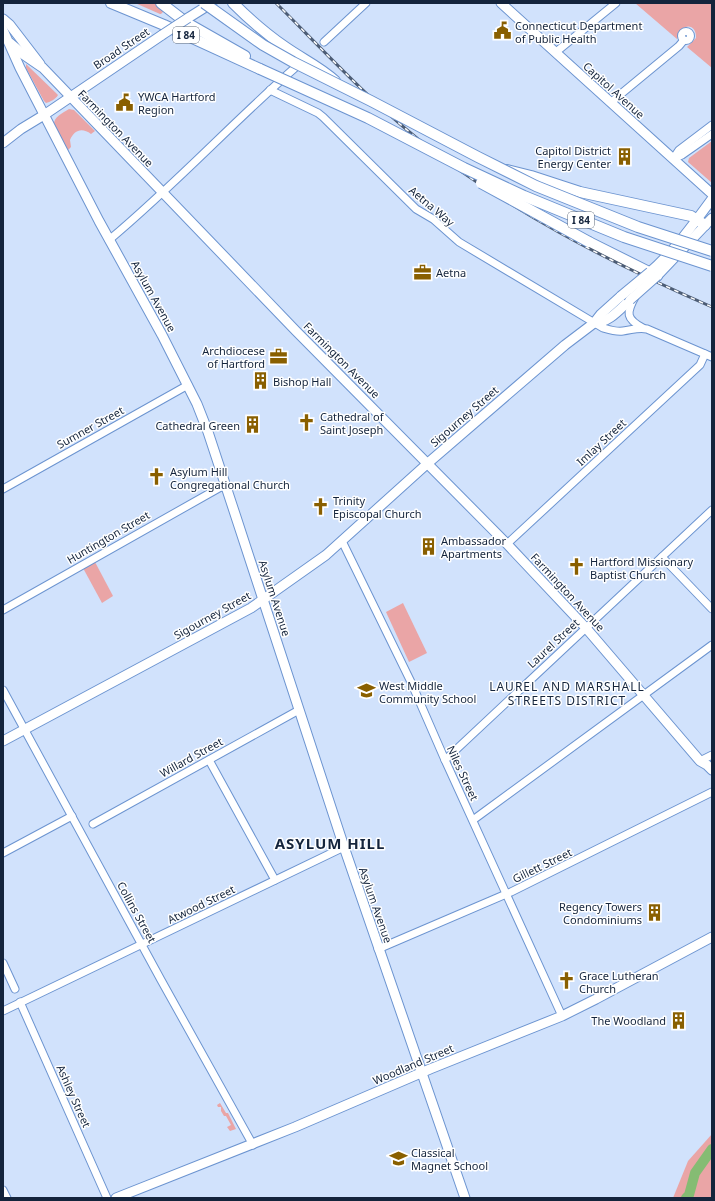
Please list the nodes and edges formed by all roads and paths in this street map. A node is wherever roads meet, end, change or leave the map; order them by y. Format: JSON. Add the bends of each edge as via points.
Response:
{"nodes":[{"id":1,"x":111,"y":3,"type":"edge"},
{"id":2,"x":161,"y":3,"type":"edge"},
{"id":3,"x":204,"y":3,"type":"edge"},
{"id":4,"x":212,"y":3,"type":"edge"},
{"id":5,"x":233,"y":3,"type":"edge"},
{"id":6,"x":366,"y":3,"type":"edge"},
{"id":7,"x":501,"y":3,"type":"edge"},
{"id":8,"x":616,"y":3,"type":"edge"},
{"id":9,"x":3,"y":19,"type":"edge"},
{"id":10,"x":3,"y":30,"type":"edge"},
{"id":11,"x":8,"y":40,"type":"junction"},
{"id":12,"x":684,"y":40,"type":"dead end"},
{"id":13,"x":324,"y":42,"type":"dead end"},
{"id":14,"x":556,"y":52,"type":"junction"},
{"id":15,"x":297,"y":66,"type":"dead end"},
{"id":16,"x":43,"y":68,"type":"junction"},
{"id":17,"x":260,"y":69,"type":"junction"},
{"id":18,"x":340,"y":86,"type":"junction"},
{"id":19,"x":270,"y":90,"type":"junction"},
{"id":20,"x":70,"y":97,"type":"junction"},
{"id":21,"x":611,"y":103,"type":"junction"},
{"id":22,"x":44,"y":115,"type":"junction"},
{"id":23,"x":712,"y":125,"type":"edge"},
{"id":24,"x":712,"y":134,"type":"edge"},
{"id":25,"x":3,"y":143,"type":"edge"},
{"id":26,"x":673,"y":159,"type":"junction"},
{"id":27,"x":455,"y":163,"type":"junction"},
{"id":28,"x":504,"y":170,"type":"junction"},
{"id":29,"x":162,"y":192,"type":"junction"},
{"id":30,"x":712,"y":194,"type":"edge"},
{"id":31,"x":712,"y":199,"type":"edge"},
{"id":32,"x":705,"y":220,"type":"edge"},
{"id":33,"x":109,"y":240,"type":"junction"},
{"id":34,"x":712,"y":252,"type":"edge"},
{"id":35,"x":712,"y":266,"type":"edge"},
{"id":36,"x":653,"y":274,"type":"junction"},
{"id":37,"x":630,"y":298,"type":"junction"},
{"id":38,"x":594,"y":323,"type":"junction"},
{"id":39,"x":643,"y":328,"type":"junction"},
{"id":40,"x":709,"y":355,"type":"edge"},
{"id":41,"x":188,"y":385,"type":"junction"},
{"id":42,"x":428,"y":463,"type":"junction"},
{"id":43,"x":226,"y":486,"type":"junction"},
{"id":44,"x":3,"y":489,"type":"edge"},
{"id":45,"x":712,"y":510,"type":"edge"},
{"id":46,"x":342,"y":541,"type":"junction"},
{"id":47,"x":507,"y":544,"type":"junction"},
{"id":48,"x":662,"y":557,"type":"junction"},
{"id":49,"x":263,"y":600,"type":"junction"},
{"id":50,"x":712,"y":609,"type":"edge"},
{"id":51,"x":3,"y":610,"type":"edge"},
{"id":52,"x":586,"y":628,"type":"junction"},
{"id":53,"x":712,"y":645,"type":"edge"},
{"id":54,"x":3,"y":690,"type":"edge"},
{"id":55,"x":643,"y":695,"type":"junction"},
{"id":56,"x":299,"y":710,"type":"junction"},
{"id":57,"x":24,"y":729,"type":"junction"},
{"id":58,"x":3,"y":741,"type":"edge"},
{"id":59,"x":712,"y":755,"type":"edge"},
{"id":60,"x":209,"y":760,"type":"junction"},
{"id":61,"x":445,"y":760,"type":"junction"},
{"id":62,"x":700,"y":761,"type":"junction"},
{"id":63,"x":712,"y":770,"type":"edge"},
{"id":64,"x":712,"y":778,"type":"edge"},
{"id":65,"x":712,"y":792,"type":"edge"},
{"id":66,"x":72,"y":816,"type":"junction"},
{"id":67,"x":473,"y":820,"type":"junction"},
{"id":68,"x":93,"y":824,"type":"dead end"},
{"id":69,"x":344,"y":847,"type":"junction"},
{"id":70,"x":3,"y":853,"type":"edge"},
{"id":71,"x":275,"y":880,"type":"junction"},
{"id":72,"x":507,"y":894,"type":"junction"},
{"id":73,"x":712,"y":937,"type":"edge"},
{"id":74,"x":142,"y":945,"type":"junction"},
{"id":75,"x":378,"y":949,"type":"junction"},
{"id":76,"x":3,"y":964,"type":"edge"},
{"id":77,"x":14,"y":989,"type":"dead end"},
{"id":78,"x":20,"y":1002,"type":"junction"},
{"id":79,"x":3,"y":1011,"type":"edge"},
{"id":80,"x":562,"y":1016,"type":"junction"},
{"id":81,"x":422,"y":1073,"type":"junction"},
{"id":82,"x":253,"y":1144,"type":"junction"},
{"id":83,"x":3,"y":1190,"type":"edge"},
{"id":84,"x":7,"y":1198,"type":"edge"},
{"id":85,"x":108,"y":1198,"type":"edge"},
{"id":86,"x":116,"y":1198,"type":"edge"},
{"id":87,"x":465,"y":1198,"type":"edge"}],
"edges":[{"from":1,"to":17,"type":"highway","number":"I 84"},
{"from":2,"to":17,"type":"highway","via":[[183,21],[242,54]]},
{"from":3,"to":18,"type":"highway","number":"I 84","bridge":true,"via":[[271,50]]},
{"from":4,"to":20,"type":"main road","name":"Broad Street","bridge":true},
{"from":5,"to":18,"type":"highway","bridge":true,"via":[[285,48],[324,71]]},
{"from":6,"to":13,"type":"street"},
{"from":7,"to":14,"type":"main road","name":"Capitol Avenue"},
{"from":8,"to":14,"type":"street"},
{"from":9,"to":16,"type":"main road","name":"Farmington Avenue"},
{"from":10,"to":11,"type":"main road","name":"Asylum Avenue"},
{"from":11,"to":16,"type":"main road","name":"Farmington Avenue"},
{"from":11,"to":22,"type":"main road","name":"Asylum Avenue"},
{"from":12,"to":21,"type":"street"},
{"from":14,"to":21,"type":"main road","name":"Capitol Avenue"},
{"from":15,"to":19,"type":"street"},
{"from":16,"to":20,"type":"main road","name":"Farmington Avenue"},
{"from":17,"to":27,"type":"highway","number":"I 84","bridge":true,"via":[[368,118]]},
{"from":18,"to":28,"type":"highway","number":"I 84","bridge":true},
{"from":19,"to":29,"type":"street"},
{"from":19,"to":38,"type":"street","name":"Aetna Way","via":[[323,117],[417,210],[433,219],[457,241]]},
{"from":20,"to":22,"type":"main road","name":"Broad Street"},
{"from":20,"to":29,"type":"main road","name":"Farmington Avenue"},
{"from":21,"to":26,"type":"main road","name":"Capitol Avenue"},
{"from":22,"to":25,"type":"main road","name":"Broad Street"},
{"from":22,"to":33,"type":"main road","name":"Asylum Avenue"},
{"from":23,"to":26,"type":"street","via":[[679,150]]},
{"from":24,"to":26,"type":"street"},
{"from":26,"to":30,"type":"main road","name":"Capitol Avenue"},
{"from":27,"to":35,"type":"highway","number":"I 84","bridge":true,"via":[[524,196],[604,229]]},
{"from":27,"to":36,"type":"highway","bridge":true,"via":[[464,173],[480,183]]},
{"from":28,"to":32,"type":"highway","bridge":true,"via":[[580,192]]},
{"from":28,"to":34,"type":"highway","number":"I 84","bridge":true,"via":[[620,220]]},
{"from":29,"to":33,"type":"street"},
{"from":29,"to":42,"type":"main road","name":"Farmington Avenue"},
{"from":31,"to":32,"type":"main road","name":"Sigourney Street"},
{"from":32,"to":36,"type":"main road","name":"Sigourney Street","bridge":true},
{"from":33,"to":41,"type":"main road","name":"Asylum Avenue"},
{"from":36,"to":37,"type":"main road","name":"Sigourney Street","bridge":true},
{"from":36,"to":37,"type":"main road","name":"Sigourney Street","bridge":true},
{"from":37,"to":38,"type":"main road","name":"Sigourney Street","via":[[609,319]]},
{"from":37,"to":39,"type":"street","via":[[629,318]]},
{"from":38,"to":39,"type":"street","name":"Aetna Way","via":[[616,331]]},
{"from":38,"to":42,"type":"main road","name":"Sigourney Street"},
{"from":39,"to":40,"type":"street"},
{"from":40,"to":47,"type":"street","name":"Imlay Street"},
{"from":41,"to":43,"type":"main road","name":"Asylum Avenue","via":[[208,432]]},
{"from":41,"to":44,"type":"street","name":"Sumner Street"},
{"from":42,"to":46,"type":"main road","name":"Sigourney Street"},
{"from":42,"to":47,"type":"main road","name":"Farmington Avenue"},
{"from":43,"to":49,"type":"main road","name":"Asylum Avenue"},
{"from":43,"to":51,"type":"street","name":"Huntington Street","via":[[176,511]]},
{"from":45,"to":48,"type":"street","name":"Laurel Street"},
{"from":46,"to":49,"type":"main road","name":"Sigourney Street"},
{"from":46,"to":61,"type":"street","name":"Niles Street","via":[[411,682]]},
{"from":47,"to":52,"type":"main road","name":"Farmington Avenue"},
{"from":48,"to":50,"type":"street"},
{"from":48,"to":52,"type":"street","name":"Laurel Street"},
{"from":49,"to":56,"type":"main road","name":"Asylum Avenue"},
{"from":49,"to":57,"type":"main road","name":"Sigourney Street"},
{"from":52,"to":55,"type":"main road","name":"Farmington Avenue"},
{"from":52,"to":61,"type":"street","name":"Laurel Street"},
{"from":53,"to":55,"type":"street"},
{"from":54,"to":57,"type":"street","name":"Collins Street"},
{"from":55,"to":62,"type":"main road","name":"Farmington Avenue"},
{"from":55,"to":67,"type":"street"},
{"from":56,"to":60,"type":"street","name":"Willard Street"},
{"from":56,"to":69,"type":"main road","name":"Asylum Avenue"},
{"from":57,"to":58,"type":"main road","name":"Sigourney Street"},
{"from":57,"to":66,"type":"street","name":"Collins Street"},
{"from":59,"to":62,"type":"street"},
{"from":60,"to":68,"type":"street","name":"Willard Street"},
{"from":60,"to":71,"type":"street"},
{"from":61,"to":67,"type":"street","name":"Niles Street"},
{"from":62,"to":63,"type":"main road","name":"Farmington Avenue"},
{"from":62,"to":64,"type":"main road","name":"Farmington Avenue","via":[[701,767]]},
{"from":65,"to":72,"type":"street","name":"Gillett Street"},
{"from":66,"to":70,"type":"street"},
{"from":66,"to":74,"type":"street","name":"Collins Street"},
{"from":67,"to":72,"type":"street","name":"Niles Street"},
{"from":69,"to":71,"type":"street","name":"Atwood Street"},
{"from":69,"to":75,"type":"main road","name":"Asylum Avenue"},
{"from":71,"to":74,"type":"street","name":"Atwood Street"},
{"from":72,"to":75,"type":"street","name":"Gillett Street"},
{"from":72,"to":80,"type":"street","name":"Niles Street"},
{"from":73,"to":80,"type":"main road","name":"Woodland Street"},
{"from":74,"to":78,"type":"street","name":"Atwood Street"},
{"from":74,"to":82,"type":"street","name":"Collins Street"},
{"from":75,"to":81,"type":"main road","name":"Asylum Avenue"},
{"from":76,"to":77,"type":"street"},
{"from":78,"to":79,"type":"street","name":"Atwood Street"},
{"from":78,"to":85,"type":"street","name":"Ashley Street"},
{"from":80,"to":81,"type":"main road","name":"Woodland Street"},
{"from":81,"to":82,"type":"main road","name":"Woodland Street"},
{"from":81,"to":87,"type":"main road","name":"Asylum Avenue"},
{"from":82,"to":86,"type":"main road","name":"Woodland Street"},
{"from":83,"to":84,"type":"street"}]}
